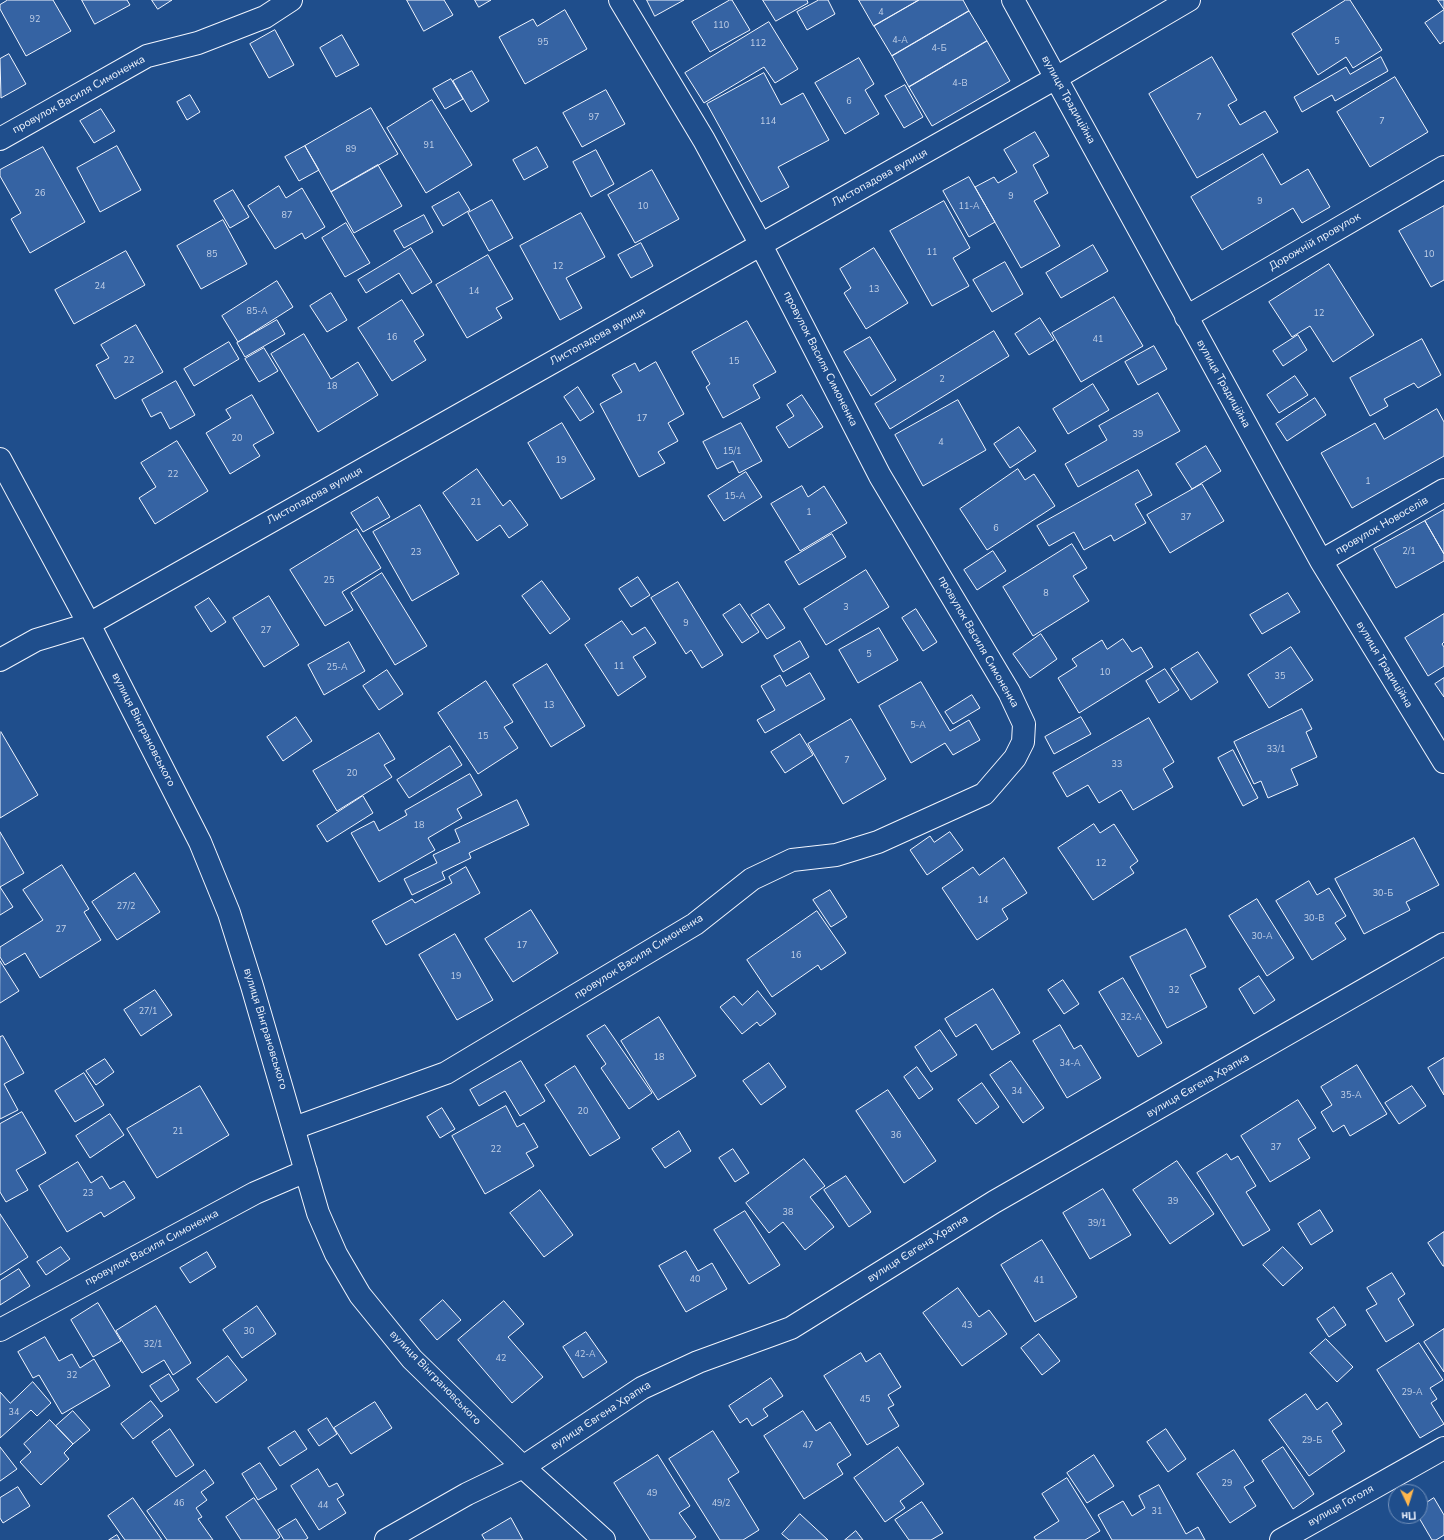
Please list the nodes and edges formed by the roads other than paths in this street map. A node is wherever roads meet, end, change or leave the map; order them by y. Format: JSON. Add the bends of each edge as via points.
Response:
{"nodes":[{"id":1,"x":291,"y":0,"type":"edge"},
{"id":2,"x":620,"y":0,"type":"edge"},
{"id":3,"x":1013,"y":0,"type":"edge"},
{"id":4,"x":1189,"y":0,"type":"edge"},
{"id":5,"x":1056,"y":78,"type":"junction"},
{"id":6,"x":0,"y":139,"type":"edge"},
{"id":7,"x":1444,"y":167,"type":"edge"},
{"id":8,"x":761,"y":245,"type":"junction"},
{"id":9,"x":1186,"y":317,"type":"junction"},
{"id":10,"x":0,"y":459,"type":"edge"},
{"id":11,"x":1444,"y":490,"type":"edge"},
{"id":12,"x":1321,"y":561,"type":"junction"},
{"id":13,"x":89,"y":624,"type":"junction"},
{"id":14,"x":0,"y":660,"type":"edge"},
{"id":15,"x":1444,"y":762,"type":"edge"},
{"id":16,"x":1444,"y":944,"type":"edge"},
{"id":17,"x":294,"y":1128,"type":"junction"},
{"id":18,"x":306,"y":1171,"type":"junction"},
{"id":19,"x":0,"y":1330,"type":"edge"},
{"id":20,"x":1444,"y":1448,"type":"edge"},
{"id":21,"x":523,"y":1467,"type":"junction"},
{"id":22,"x":386,"y":1540,"type":"edge"},
{"id":23,"x":604,"y":1540,"type":"edge"},
{"id":24,"x":1280,"y":1540,"type":"edge"}],
"edges":[{"from":1,"to":6,"type":"street","name":"провулок Василя Симоненка","via":[[265,17],[198,42],[147,56]]},
{"from":2,"to":8,"type":"street","name":"провулок Василя Симоненка","via":[[704,140]]},
{"from":3,"to":5,"type":"street","name":"вулиця Традиційна"},
{"from":4,"to":5,"type":"street","name":"Листопадова вулиця"},
{"from":5,"to":8,"type":"street","name":"Листопадова вулиця"},
{"from":5,"to":9,"type":"street","name":"вулиця Традиційна"},
{"from":7,"to":9,"type":"street","name":"Дорожній провулок"},
{"from":8,"to":13,"type":"street","name":"Листопадова вулиця"},
{"from":8,"to":17,"type":"street","name":"провулок Василя Симоненка","via":[[880,476],[1009,692],[1024,724],[1023,742],[1015,758],[984,794],[878,842],[836,855],[792,860],[752,879],[695,924],[446,1073]]},
{"from":9,"to":12,"type":"street","name":"вулиця Традиційна"},
{"from":10,"to":13,"type":"street","name":"вулиця Вінграновського"},
{"from":11,"to":12,"type":"street","name":"провулок Новоселів"},
{"from":12,"to":15,"type":"street","name":"вулиця Традиційна"},
{"from":13,"to":14,"type":"street","name":"Листопадова вулиця","via":[[36,640]]},
{"from":13,"to":17,"type":"street","name":"вулиця Вінграновського","via":[[200,842],[229,913]]},
{"from":16,"to":21,"type":"street","name":"вулиця Євгена Храпка","via":[[994,1202],[791,1328],[698,1362],[642,1388]]},
{"from":17,"to":18,"type":"street","name":"вулиця Вінграновського"},
{"from":18,"to":19,"type":"street","name":"провулок Василя Симоненка","via":[[255,1193]]},
{"from":18,"to":21,"type":"street","name":"вулиця Вінграновського","via":[[318,1213],[336,1254],[360,1295],[412,1359]]},
{"from":20,"to":24,"type":"street","name":"вулиця Гоголя"},
{"from":21,"to":22,"type":"street","name":"вулиця Євгена Храпка","via":[[467,1494]]},
{"from":21,"to":23,"type":"street","name":"вулиця Вінграновського"}]}
